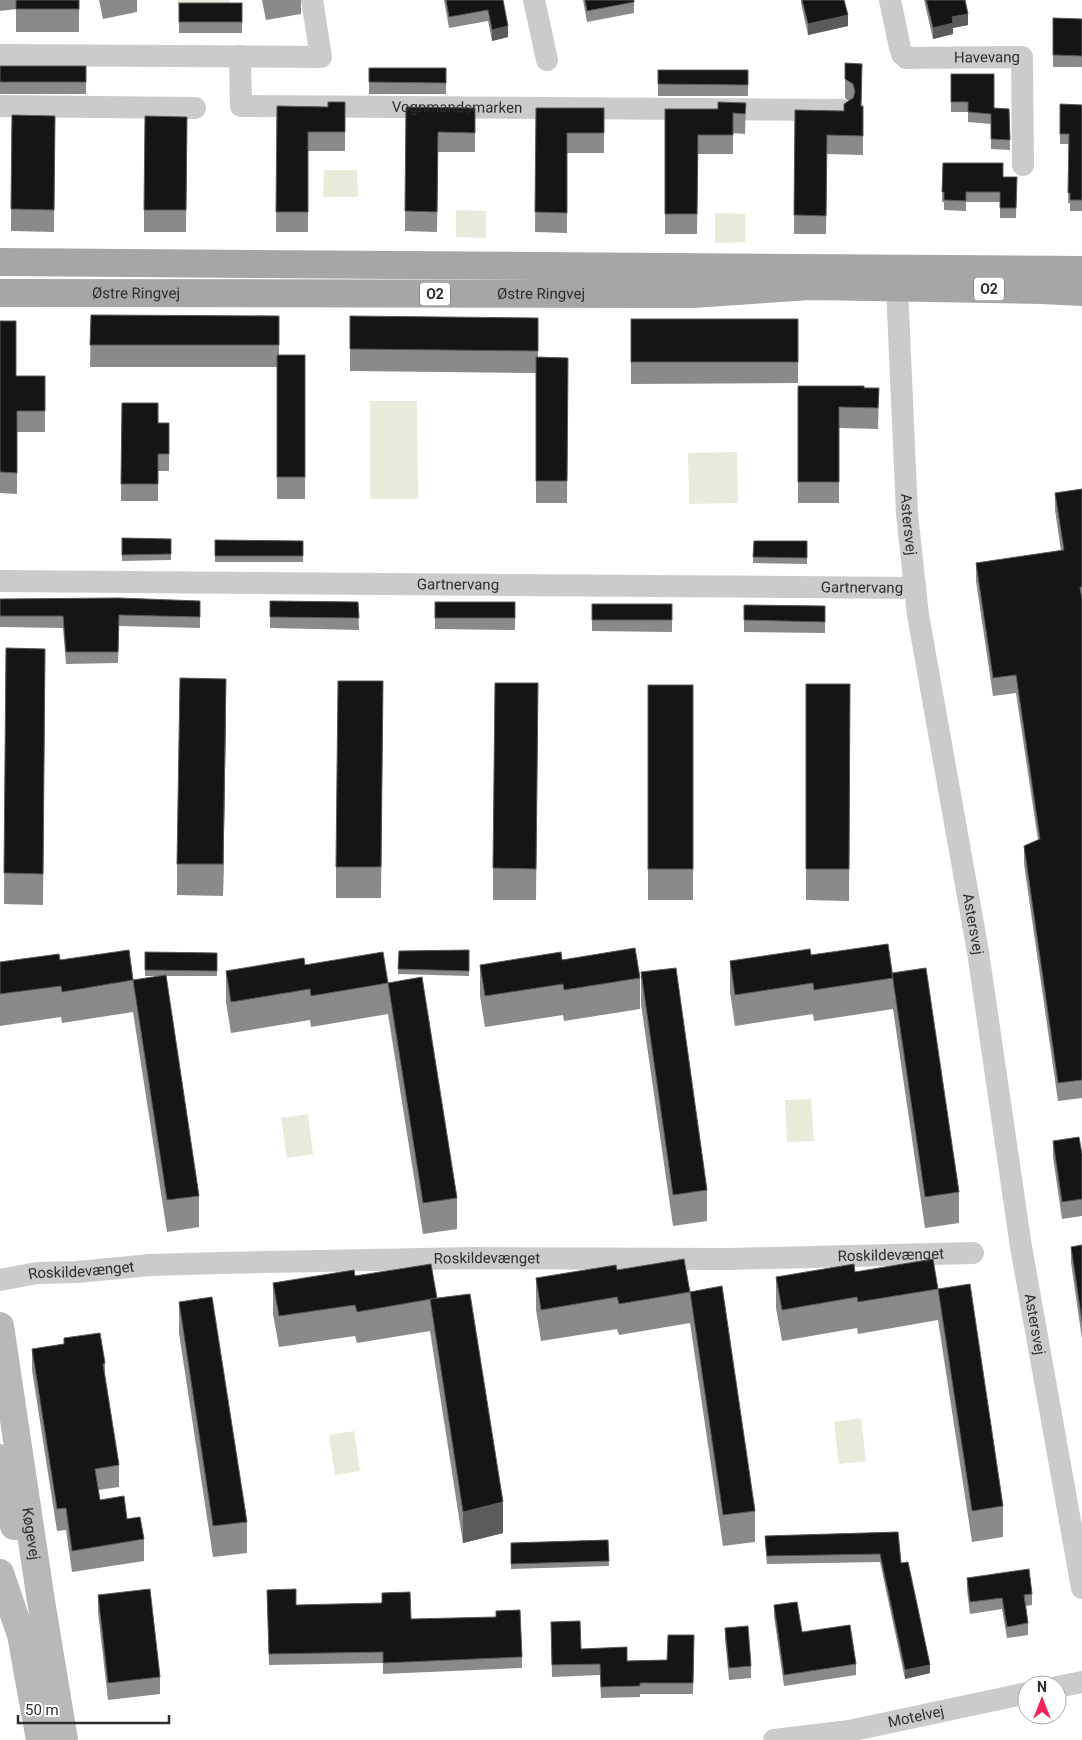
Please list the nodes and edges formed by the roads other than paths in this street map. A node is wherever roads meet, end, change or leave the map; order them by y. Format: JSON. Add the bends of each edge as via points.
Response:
{"nodes":[{"id":1,"x":312,"y":0,"type":"edge"},
{"id":2,"x":534,"y":0,"type":"edge"},
{"id":3,"x":890,"y":0,"type":"edge"},
{"id":4,"x":0,"y":55,"type":"edge"},
{"id":5,"x":240,"y":56,"type":"junction"},
{"id":6,"x":547,"y":60,"type":"dead end"},
{"id":7,"x":0,"y":106,"type":"edge"},
{"id":8,"x":194,"y":108,"type":"dead end"},
{"id":9,"x":842,"y":110,"type":"edge"},
{"id":10,"x":1023,"y":164,"type":"dead end"},
{"id":11,"x":0,"y":262,"type":"edge"},
{"id":12,"x":918,"y":268,"type":"junction"},
{"id":13,"x":1082,"y":270,"type":"edge"},
{"id":14,"x":897,"y":287,"type":"junction"},
{"id":15,"x":0,"y":292,"type":"edge"},
{"id":16,"x":1082,"y":292,"type":"edge"},
{"id":17,"x":0,"y":581,"type":"edge"},
{"id":18,"x":914,"y":588,"type":"junction"},
{"id":19,"x":973,"y":1253,"type":"dead end"},
{"id":20,"x":0,"y":1280,"type":"edge"},
{"id":21,"x":0,"y":1326,"type":"edge"},
{"id":22,"x":0,"y":1458,"type":"edge"},
{"id":23,"x":1078,"y":1539,"type":"edge"},
{"id":24,"x":0,"y":1573,"type":"edge"},
{"id":25,"x":1082,"y":1588,"type":"edge"},
{"id":26,"x":0,"y":1590,"type":"edge"},
{"id":27,"x":41,"y":1601,"type":"junction"},
{"id":28,"x":1082,"y":1682,"type":"edge"},
{"id":29,"x":1067,"y":1685,"type":"edge"},
{"id":30,"x":1017,"y":1695,"type":"edge"},
{"id":31,"x":23,"y":1740,"type":"edge"},
{"id":32,"x":40,"y":1740,"type":"edge"},
{"id":33,"x":64,"y":1740,"type":"edge"},
{"id":34,"x":774,"y":1740,"type":"edge"}],
"edges":[{"from":1,"to":5,"type":"street","via":[[321,57]]},
{"from":2,"to":6,"type":"street"},
{"from":3,"to":10,"type":"street","name":"Havevang","via":[[902,54],[906,58],[1022,58]]},
{"from":4,"to":5,"type":"street"},
{"from":5,"to":9,"type":"street","name":"Vognmandsmarken","via":[[241,106]]},
{"from":7,"to":8,"type":"street"},
{"from":11,"to":12,"type":"main road","name":"Østre Ringvej","number":"O2"},
{"from":12,"to":13,"type":"main road","name":"Østre Ringvej","number":"O2"},
{"from":12,"to":14,"type":"street","via":[[900,279]]},
{"from":14,"to":15,"type":"main road","name":"Østre Ringvej","number":"O2","via":[[810,286],[692,294]]},
{"from":14,"to":16,"type":"main road","name":"Østre Ringvej","number":"O2"},
{"from":14,"to":18,"type":"street","name":"Astersvej","via":[[907,514]]},
{"from":17,"to":18,"type":"street","name":"Gartnervang"},
{"from":18,"to":23,"type":"street","name":"Astersvej","via":[[978,952],[1021,1247]]},
{"from":19,"to":20,"type":"street","name":"Roskildevænget","via":[[728,1259],[473,1258],[222,1263],[150,1265]]},
{"from":21,"to":27,"type":"street","name":"Køgevej"},
{"from":22,"to":27,"type":"street","via":[[14,1527]]},
{"from":23,"to":25,"type":"street","name":"Astersvej"},
{"from":24,"to":32,"type":"street","via":[[21,1635]]},
{"from":26,"to":31,"type":"street"},
{"from":27,"to":33,"type":"street","name":"Køgevej"},
{"from":28,"to":29,"type":"street"},
{"from":30,"to":34,"type":"street","name":"Motelvej","via":[[849,1731]]}]}
